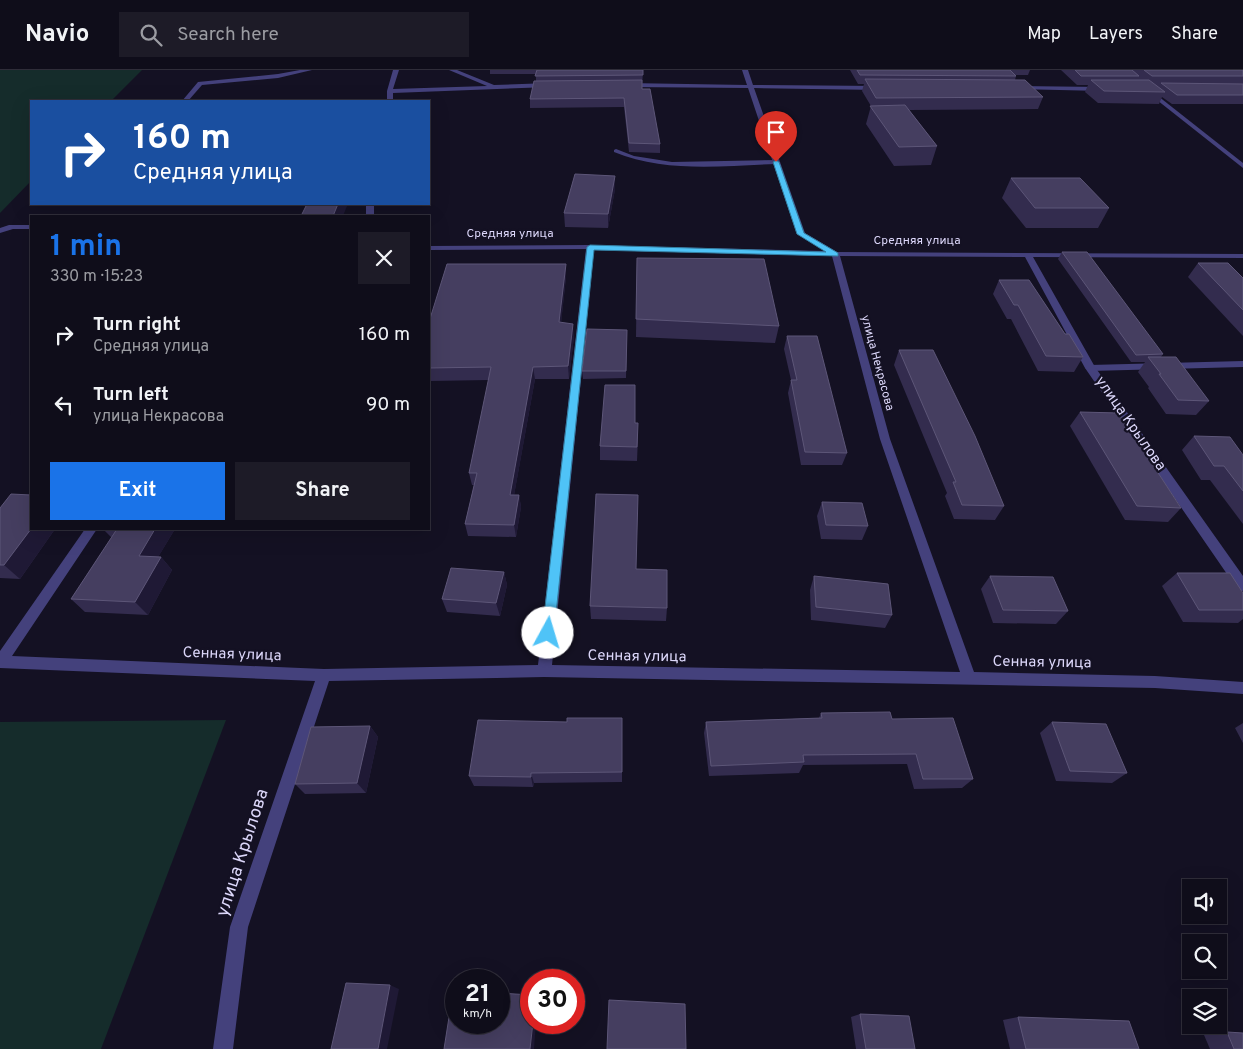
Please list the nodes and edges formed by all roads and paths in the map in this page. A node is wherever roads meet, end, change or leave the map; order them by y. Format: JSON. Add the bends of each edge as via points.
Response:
{"nodes":[{"id":1,"x":309,"y":70,"type":"edge"},
{"id":2,"x":396,"y":70,"type":"edge"},
{"id":3,"x":452,"y":70,"type":"edge"},
{"id":4,"x":745,"y":70,"type":"edge"},
{"id":5,"x":1122,"y":70,"type":"edge"},
{"id":6,"x":483,"y":74,"type":"dead end"},
{"id":7,"x":560,"y":84,"type":"edge"},
{"id":8,"x":623,"y":85,"type":"edge"},
{"id":9,"x":513,"y":87,"type":"junction"},
{"id":10,"x":749,"y":87,"type":"junction"},
{"id":11,"x":888,"y":88,"type":"edge"},
{"id":12,"x":1006,"y":88,"type":"edge"},
{"id":13,"x":1106,"y":88,"type":"edge"},
{"id":14,"x":1135,"y":89,"type":"edge"},
{"id":15,"x":1145,"y":89,"type":"junction"},
{"id":16,"x":1155,"y":89,"type":"edge"},
{"id":17,"x":390,"y":91,"type":"junction"},
{"id":18,"x":186,"y":100,"type":"edge"},
{"id":19,"x":390,"y":100,"type":"edge"},
{"id":20,"x":616,"y":151,"type":"dead end"},
{"id":21,"x":776,"y":162,"type":"junction"},
{"id":22,"x":1243,"y":166,"type":"edge"},
{"id":23,"x":30,"y":227,"type":"edge"},
{"id":24,"x":0,"y":231,"type":"edge"},
{"id":25,"x":590,"y":247,"type":"junction"},
{"id":26,"x":430,"y":248,"type":"edge"},
{"id":27,"x":835,"y":254,"type":"junction"},
{"id":28,"x":1028,"y":255,"type":"junction"},
{"id":29,"x":1243,"y":256,"type":"edge"},
{"id":30,"x":1243,"y":364,"type":"edge"},
{"id":31,"x":1090,"y":368,"type":"junction"},
{"id":32,"x":90,"y":530,"type":"edge"},
{"id":33,"x":1243,"y":586,"type":"edge"},
{"id":34,"x":0,"y":662,"type":"edge"},
{"id":35,"x":544,"y":671,"type":"junction"},
{"id":36,"x":324,"y":675,"type":"junction"},
{"id":37,"x":969,"y":678,"type":"junction"},
{"id":38,"x":1243,"y":688,"type":"edge"},
{"id":39,"x":223,"y":1049,"type":"edge"}],
"edges":[{"from":1,"to":18,"type":"street","via":[[200,83]]},
{"from":2,"to":17,"type":"street"},
{"from":3,"to":9,"type":"street","via":[[488,84]]},
{"from":4,"to":10,"type":"street"},
{"from":5,"to":15,"type":"street"},
{"from":6,"to":9,"type":"street","via":[[488,79]]},
{"from":7,"to":9,"type":"street"},
{"from":8,"to":10,"type":"street"},
{"from":9,"to":17,"type":"street"},
{"from":10,"to":11,"type":"street"},
{"from":10,"to":21,"type":"street"},
{"from":12,"to":13,"type":"street"},
{"from":14,"to":15,"type":"street"},
{"from":15,"to":16,"type":"street"},
{"from":15,"to":22,"type":"street"},
{"from":17,"to":19,"type":"street"},
{"from":20,"to":21,"type":"street","via":[[651,162]]},
{"from":21,"to":27,"type":"street","via":[[801,234]]},
{"from":23,"to":24,"type":"street"},
{"from":25,"to":26,"type":"street","name":"Средняя улица"},
{"from":25,"to":27,"type":"street","name":"Средняя улица"},
{"from":25,"to":35,"type":"street"},
{"from":27,"to":28,"type":"street","name":"Средняя улица"},
{"from":27,"to":37,"type":"street","name":"улица Некрасова","via":[[884,439]]},
{"from":28,"to":29,"type":"street","name":"Средняя улица"},
{"from":28,"to":31,"type":"street","name":"улица Крылова"},
{"from":30,"to":31,"type":"street"},
{"from":31,"to":33,"type":"street","name":"улица Крылова"},
{"from":32,"to":34,"type":"street"},
{"from":34,"to":36,"type":"street","name":"Сенная улица"},
{"from":35,"to":36,"type":"street","name":"Сенная улица"},
{"from":35,"to":37,"type":"street","name":"Сенная улица"},
{"from":36,"to":39,"type":"street","name":"улица Крылова","via":[[238,927]]},
{"from":37,"to":38,"type":"street","name":"Сенная улица","via":[[1155,682]]}]}
